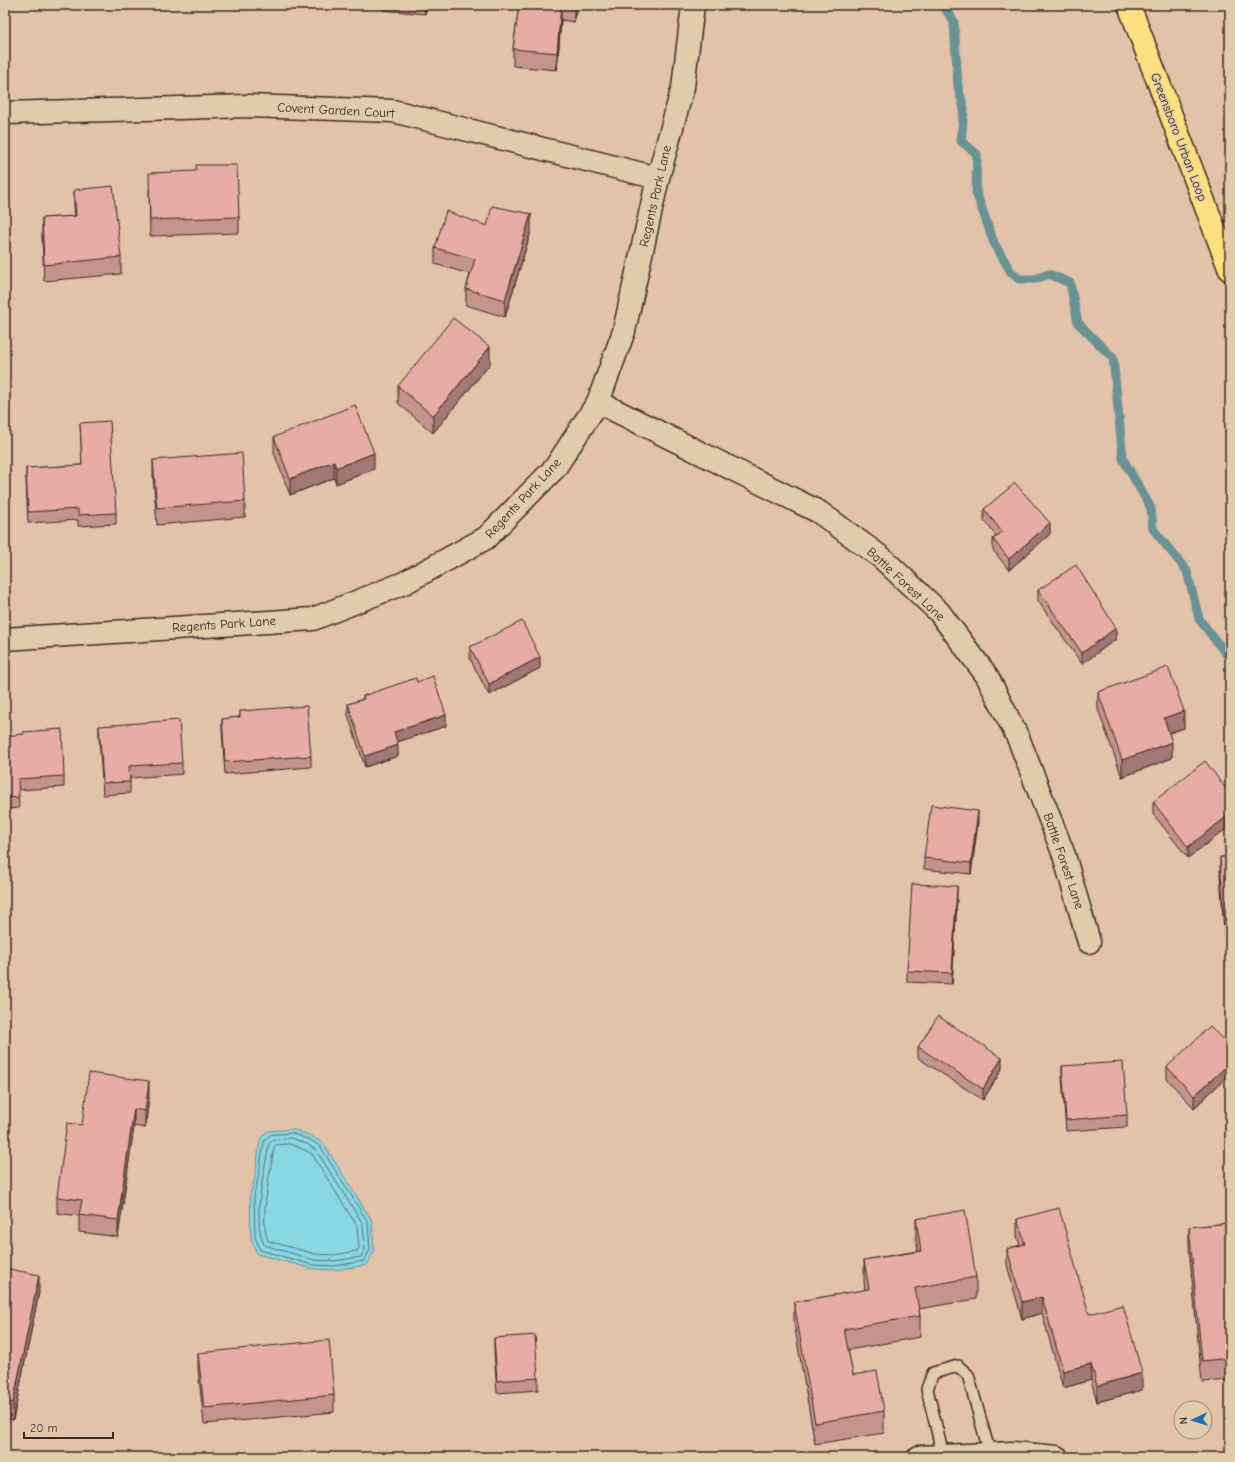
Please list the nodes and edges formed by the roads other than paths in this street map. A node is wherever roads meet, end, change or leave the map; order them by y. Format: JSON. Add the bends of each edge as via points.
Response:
{"nodes":[{"id":1,"x":693,"y":5,"type":"edge"},
{"id":2,"x":1129,"y":5,"type":"edge"},
{"id":3,"x":5,"y":113,"type":"edge"},
{"id":4,"x":658,"y":178,"type":"junction"},
{"id":5,"x":1230,"y":270,"type":"edge"},
{"id":6,"x":598,"y":402,"type":"junction"},
{"id":7,"x":5,"y":639,"type":"edge"},
{"id":8,"x":1089,"y":942,"type":"dead end"},
{"id":9,"x":990,"y":1454,"type":"junction"},
{"id":10,"x":943,"y":1455,"type":"junction"},
{"id":11,"x":919,"y":1457,"type":"edge"},
{"id":12,"x":1057,"y":1457,"type":"edge"}],
"edges":[{"from":1,"to":4,"type":"street","name":"Regents Park Lane","via":[[683,87]]},
{"from":2,"to":5,"type":"highway","name":"Greensboro Urban Loop"},
{"from":3,"to":4,"type":"street","name":"Covent Garden Court","via":[[249,106],[393,111]]},
{"from":4,"to":6,"type":"street","name":"Regents Park Lane","via":[[624,331]]},
{"from":6,"to":7,"type":"street","name":"Regents Park Lane","via":[[555,468],[486,538],[404,584],[313,619]]},
{"from":6,"to":8,"type":"street","name":"Battle Forest Lane","via":[[819,512],[882,558],[939,612],[987,676],[1019,740],[1064,856]]},
{"from":9,"to":10,"type":"street"},
{"from":9,"to":10,"type":"lane","via":[[968,1375],[958,1366],[934,1373],[927,1389]]},
{"from":9,"to":12,"type":"street","via":[[1013,1453]]},
{"from":10,"to":11,"type":"street"}]}
